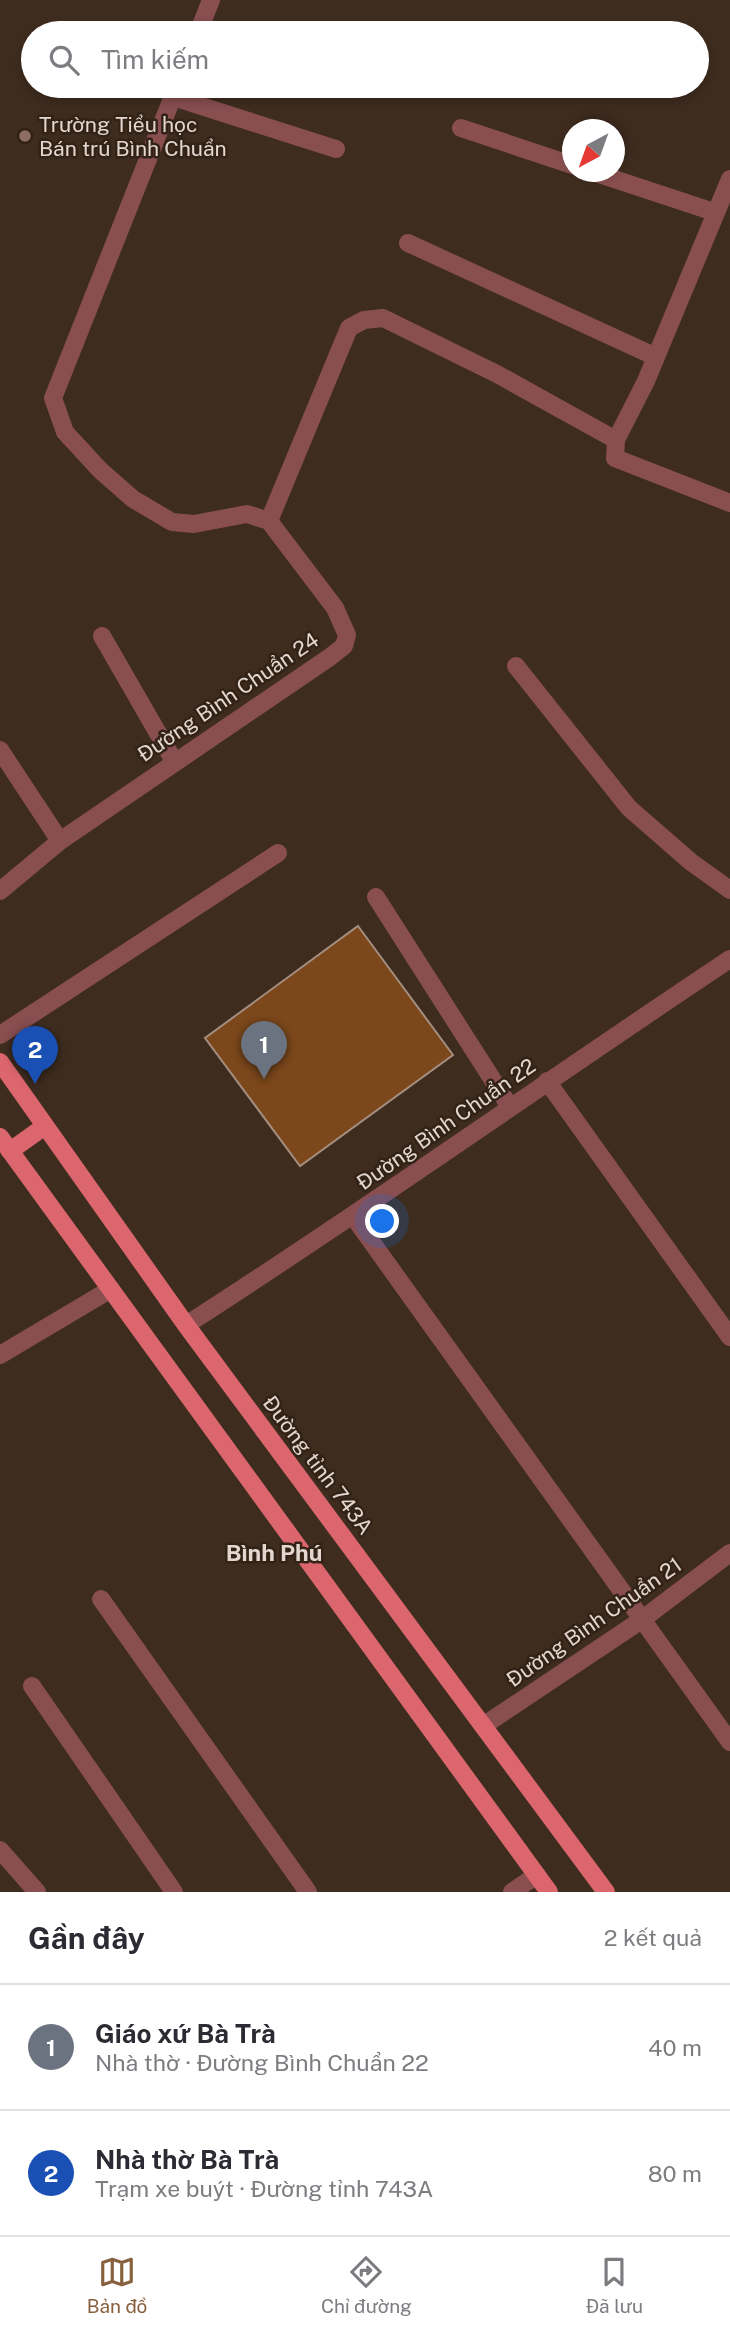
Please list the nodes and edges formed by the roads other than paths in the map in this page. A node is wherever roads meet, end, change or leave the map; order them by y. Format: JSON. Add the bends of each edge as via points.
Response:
{"nodes":[{"id":1,"x":211,"y":0,"type":"edge"},
{"id":2,"x":203,"y":21,"type":"edge"},
{"id":3,"x":172,"y":98,"type":"edge"},
{"id":4,"x":195,"y":98,"type":"edge"},
{"id":5,"x":461,"y":128,"type":"dead end"},
{"id":6,"x":337,"y":149,"type":"dead end"},
{"id":7,"x":562,"y":162,"type":"edge"},
{"id":8,"x":730,"y":179,"type":"edge"},
{"id":9,"x":624,"y":182,"type":"edge"},
{"id":10,"x":715,"y":212,"type":"junction"},
{"id":11,"x":408,"y":243,"type":"dead end"},
{"id":12,"x":654,"y":355,"type":"junction"},
{"id":13,"x":616,"y":440,"type":"junction"},
{"id":14,"x":730,"y":503,"type":"edge"},
{"id":15,"x":269,"y":522,"type":"junction"},
{"id":16,"x":102,"y":636,"type":"dead end"},
{"id":17,"x":516,"y":666,"type":"dead end"},
{"id":18,"x":0,"y":750,"type":"edge"},
{"id":19,"x":174,"y":761,"type":"junction"},
{"id":20,"x":60,"y":841,"type":"junction"},
{"id":21,"x":278,"y":853,"type":"dead end"},
{"id":22,"x":730,"y":890,"type":"edge"},
{"id":23,"x":0,"y":891,"type":"edge"},
{"id":24,"x":376,"y":897,"type":"dead end"},
{"id":25,"x":730,"y":959,"type":"edge"},
{"id":26,"x":0,"y":1035,"type":"edge"},
{"id":27,"x":0,"y":1062,"type":"edge"},
{"id":28,"x":547,"y":1081,"type":"junction"},
{"id":29,"x":510,"y":1107,"type":"junction"},
{"id":30,"x":45,"y":1126,"type":"junction"},
{"id":31,"x":5,"y":1144,"type":"edge"},
{"id":32,"x":354,"y":1216,"type":"junction"},
{"id":33,"x":111,"y":1289,"type":"junction"},
{"id":34,"x":186,"y":1325,"type":"junction"},
{"id":35,"x":730,"y":1337,"type":"edge"},
{"id":36,"x":0,"y":1355,"type":"edge"},
{"id":37,"x":730,"y":1553,"type":"edge"},
{"id":38,"x":100,"y":1599,"type":"dead end"},
{"id":39,"x":640,"y":1621,"type":"junction"},
{"id":40,"x":32,"y":1686,"type":"dead end"},
{"id":41,"x":483,"y":1726,"type":"junction"},
{"id":42,"x":730,"y":1742,"type":"edge"},
{"id":43,"x":0,"y":1850,"type":"edge"},
{"id":44,"x":537,"y":1875,"type":"junction"},
{"id":45,"x":37,"y":1892,"type":"edge"},
{"id":46,"x":174,"y":1892,"type":"edge"},
{"id":47,"x":308,"y":1892,"type":"edge"},
{"id":48,"x":512,"y":1892,"type":"edge"},
{"id":49,"x":549,"y":1892,"type":"edge"},
{"id":50,"x":606,"y":1892,"type":"edge"}],
"edges":[{"from":1,"to":2,"type":"street"},
{"from":3,"to":15,"type":"street","via":[[53,398],[65,432],[100,470],[133,499],[172,522],[194,524],[247,513]]},
{"from":4,"to":6,"type":"street"},
{"from":5,"to":7,"type":"street"},
{"from":8,"to":10,"type":"street"},
{"from":9,"to":10,"type":"street"},
{"from":10,"to":12,"type":"street"},
{"from":11,"to":12,"type":"street"},
{"from":12,"to":13,"type":"street"},
{"from":13,"to":14,"type":"street","via":[[615,458]]},
{"from":13,"to":15,"type":"street","via":[[383,318],[364,320],[349,328]]},
{"from":15,"to":19,"type":"street","name":"Đường Bình Chuẩn 24","via":[[335,608],[347,635],[344,646]]},
{"from":16,"to":19,"type":"street"},
{"from":17,"to":22,"type":"street","via":[[629,808]]},
{"from":18,"to":20,"type":"street"},
{"from":19,"to":20,"type":"street","name":"Đường Bình Chuẩn 24"},
{"from":20,"to":23,"type":"street","name":"Đường Bình Chuẩn 24"},
{"from":21,"to":26,"type":"street"},
{"from":24,"to":29,"type":"street"},
{"from":25,"to":28,"type":"street","name":"Đường Bình Chuẩn 22"},
{"from":27,"to":30,"type":"main road","name":"Đường tỉnh 743A"},
{"from":28,"to":29,"type":"street","name":"Đường Bình Chuẩn 22"},
{"from":28,"to":35,"type":"street"},
{"from":29,"to":32,"type":"street","name":"Đường Bình Chuẩn 22"},
{"from":30,"to":31,"type":"main road"},
{"from":30,"to":34,"type":"main road","name":"Đường tỉnh 743A"},
{"from":31,"to":33,"type":"main road"},
{"from":32,"to":34,"type":"street","name":"Đường Bình Chuẩn 22"},
{"from":32,"to":39,"type":"street"},
{"from":33,"to":36,"type":"street"},
{"from":33,"to":44,"type":"main road"},
{"from":34,"to":41,"type":"main road","name":"Đường tỉnh 743A"},
{"from":37,"to":39,"type":"street","name":"Đường Bình Chuẩn 21"},
{"from":38,"to":47,"type":"street"},
{"from":39,"to":41,"type":"street","name":"Đường Bình Chuẩn 21"},
{"from":39,"to":42,"type":"street"},
{"from":40,"to":46,"type":"street"},
{"from":41,"to":50,"type":"main road","name":"Đường tỉnh 743A"},
{"from":43,"to":45,"type":"street"},
{"from":44,"to":48,"type":"street"},
{"from":44,"to":49,"type":"main road"}]}
